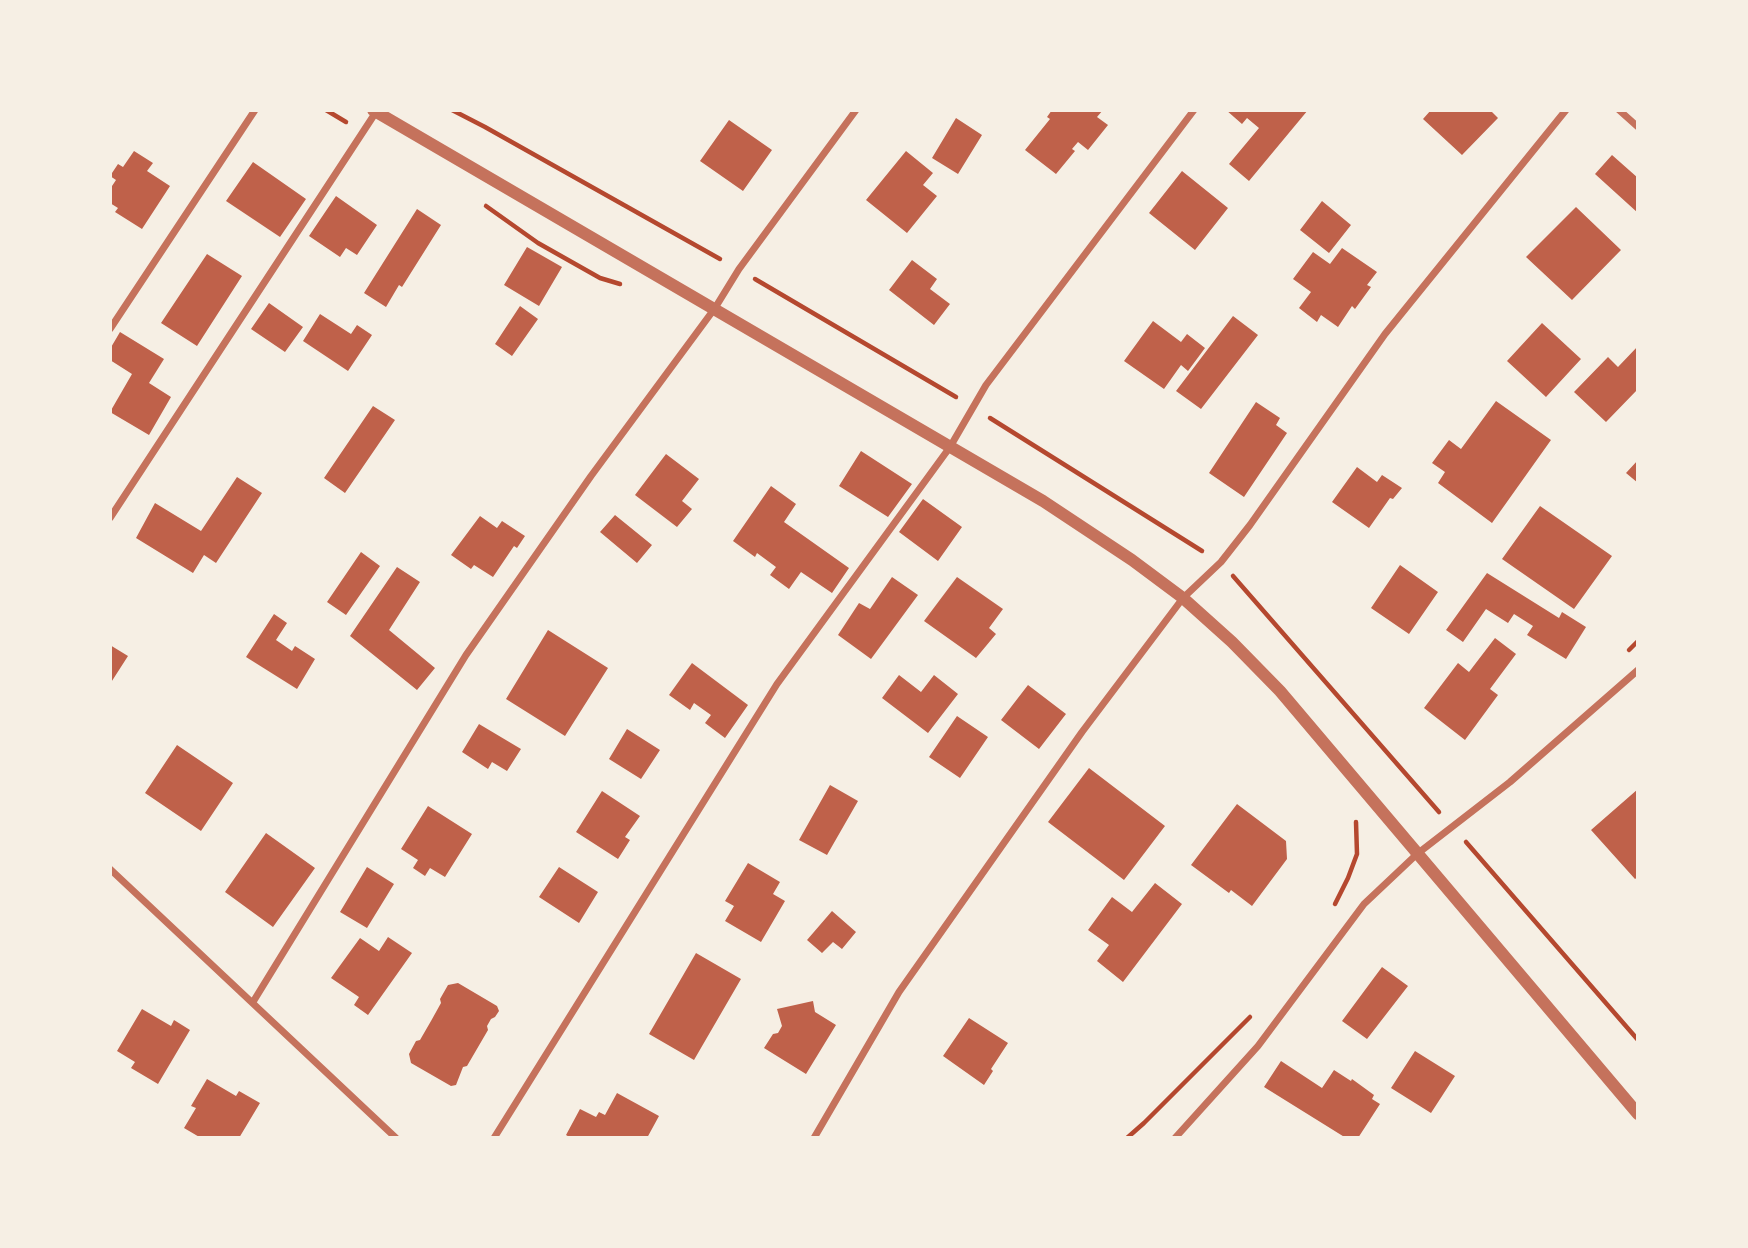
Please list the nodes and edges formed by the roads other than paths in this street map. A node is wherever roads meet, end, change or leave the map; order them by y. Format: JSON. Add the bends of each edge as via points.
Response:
{"nodes":[{"id":1,"x":255,"y":110,"type":"edge"},
{"id":2,"x":856,"y":110,"type":"edge"},
{"id":3,"x":1194,"y":110,"type":"edge"},
{"id":4,"x":1566,"y":110,"type":"edge"},
{"id":5,"x":1619,"y":110,"type":"edge"},
{"id":6,"x":382,"y":113,"type":"edge"},
{"id":7,"x":1638,"y":127,"type":"edge"},
{"id":8,"x":715,"y":308,"type":"junction"},
{"id":9,"x":110,"y":329,"type":"edge"},
{"id":10,"x":950,"y":447,"type":"junction"},
{"id":11,"x":110,"y":518,"type":"edge"},
{"id":12,"x":1183,"y":598,"type":"junction"},
{"id":13,"x":1638,"y":670,"type":"edge"},
{"id":14,"x":1418,"y":854,"type":"junction"},
{"id":15,"x":110,"y":869,"type":"edge"},
{"id":16,"x":253,"y":1002,"type":"junction"},
{"id":17,"x":1638,"y":1114,"type":"edge"},
{"id":18,"x":396,"y":1138,"type":"edge"},
{"id":19,"x":494,"y":1138,"type":"edge"},
{"id":20,"x":814,"y":1138,"type":"edge"},
{"id":21,"x":1175,"y":1138,"type":"edge"}],
"edges":[{"from":1,"to":9,"type":"street"},
{"from":2,"to":8,"type":"street"},
{"from":3,"to":10,"type":"street","via":[[986,385]]},
{"from":4,"to":12,"type":"street","via":[[1385,334],[1221,562]]},
{"from":5,"to":7,"type":"street"},
{"from":6,"to":8,"type":"street"},
{"from":6,"to":11,"type":"street","via":[[363,132]]},
{"from":8,"to":10,"type":"street"},
{"from":8,"to":16,"type":"street","via":[[466,655]]},
{"from":10,"to":12,"type":"street","via":[[1043,500]]},
{"from":10,"to":19,"type":"street","via":[[777,684]]},
{"from":12,"to":14,"type":"street","via":[[1280,691]]},
{"from":12,"to":20,"type":"street","via":[[1082,732],[899,992]]},
{"from":13,"to":14,"type":"street","via":[[1510,782]]},
{"from":14,"to":17,"type":"street"},
{"from":14,"to":21,"type":"street","via":[[1364,904],[1258,1046]]},
{"from":15,"to":16,"type":"street"},
{"from":16,"to":18,"type":"street"}]}
